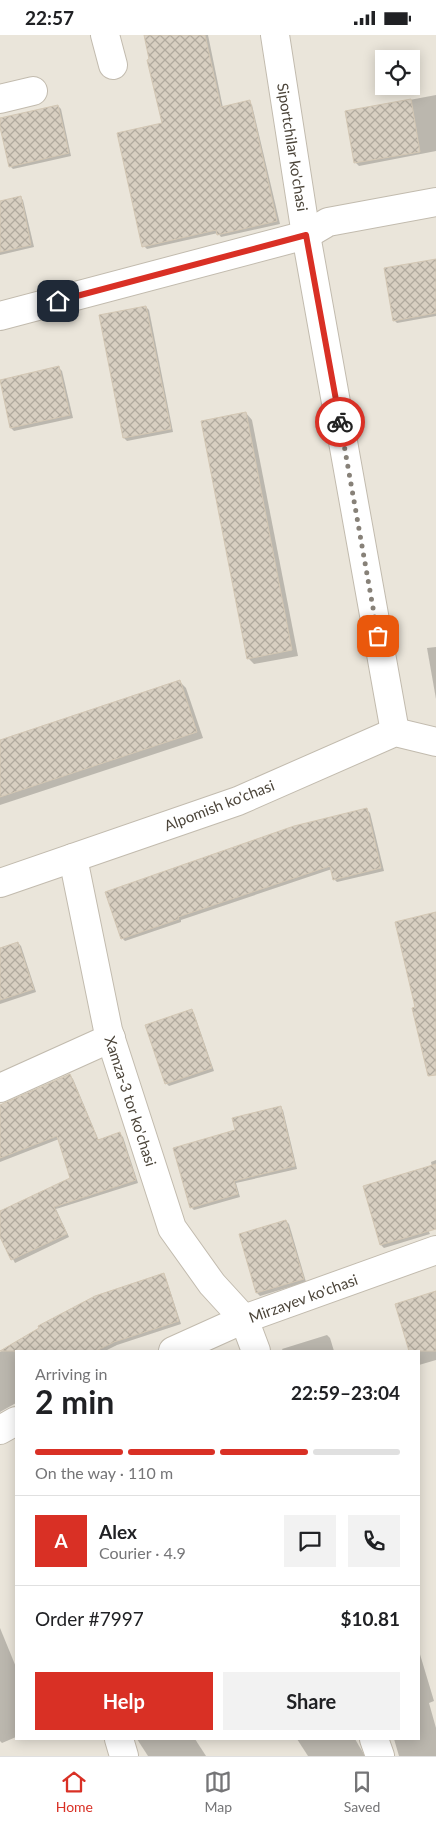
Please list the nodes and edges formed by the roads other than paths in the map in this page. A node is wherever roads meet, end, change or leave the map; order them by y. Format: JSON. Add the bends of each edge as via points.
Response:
{"nodes":[{"id":1,"x":105,"y":35,"type":"edge"},
{"id":2,"x":275,"y":35,"type":"edge"},
{"id":3,"x":112,"y":65,"type":"dead end"},
{"id":4,"x":33,"y":91,"type":"dead end"},
{"id":5,"x":0,"y":99,"type":"edge"},
{"id":6,"x":436,"y":202,"type":"edge"},
{"id":7,"x":306,"y":235,"type":"junction"},
{"id":8,"x":0,"y":316,"type":"edge"},
{"id":9,"x":395,"y":732,"type":"junction"},
{"id":10,"x":436,"y":742,"type":"edge"},
{"id":11,"x":73,"y":858,"type":"junction"},
{"id":12,"x":0,"y":883,"type":"edge"},
{"id":13,"x":111,"y":1038,"type":"junction"},
{"id":14,"x":0,"y":1088,"type":"edge"},
{"id":15,"x":436,"y":1250,"type":"edge"},
{"id":16,"x":244,"y":1319,"type":"junction"},
{"id":17,"x":175,"y":1350,"type":"edge"},
{"id":18,"x":256,"y":1350,"type":"edge"},
{"id":19,"x":119,"y":1740,"type":"edge"},
{"id":20,"x":374,"y":1740,"type":"edge"},
{"id":21,"x":124,"y":1756,"type":"edge"},
{"id":22,"x":380,"y":1756,"type":"edge"}],
"edges":[{"from":1,"to":3,"type":"street"},
{"from":2,"to":7,"type":"street","name":"Siportchilar ko'chasi"},
{"from":4,"to":5,"type":"street"},
{"from":6,"to":7,"type":"street","via":[[328,222]]},
{"from":7,"to":8,"type":"street"},
{"from":7,"to":9,"type":"street","name":"Siportchilar ko'chasi"},
{"from":9,"to":10,"type":"street"},
{"from":9,"to":11,"type":"street","name":"Alpomish ko'chasi","via":[[238,801]]},
{"from":11,"to":12,"type":"street","name":"Alpomish ko'chasi"},
{"from":11,"to":13,"type":"street","name":"Xamza-3 tor ko'chasi"},
{"from":13,"to":14,"type":"street"},
{"from":13,"to":16,"type":"street","name":"Xamza-3 tor ko'chasi","via":[[172,1228],[212,1284]]},
{"from":15,"to":16,"type":"street","name":"Mirzayev ko'chasi"},
{"from":16,"to":17,"type":"street","name":"Mirzayev ko'chasi"},
{"from":16,"to":18,"type":"street"},
{"from":19,"to":21,"type":"street"},
{"from":20,"to":22,"type":"street"}]}
